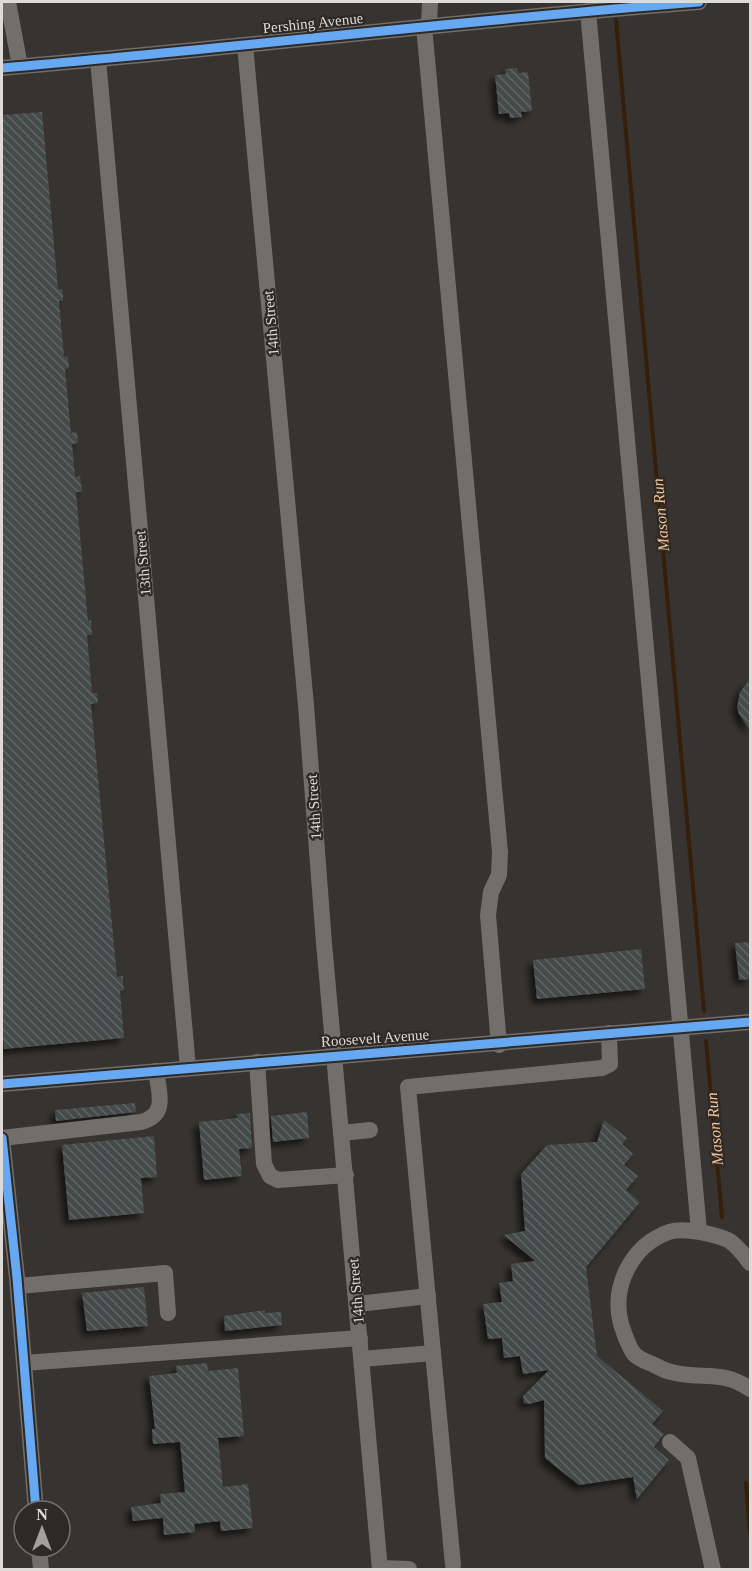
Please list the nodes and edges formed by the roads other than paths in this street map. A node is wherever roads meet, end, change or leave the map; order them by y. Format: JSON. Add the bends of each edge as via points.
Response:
{"nodes":[{"id":1,"x":8,"y":2,"type":"edge"},
{"id":2,"x":429,"y":2,"type":"edge"},
{"id":3,"x":699,"y":2,"type":"edge"},
{"id":4,"x":643,"y":4,"type":"edge"},
{"id":5,"x":591,"y":8,"type":"edge"},
{"id":6,"x":427,"y":26,"type":"junction"},
{"id":7,"x":8,"y":41,"type":"edge"},
{"id":8,"x":245,"y":45,"type":"junction"},
{"id":9,"x":98,"y":59,"type":"junction"},
{"id":10,"x":20,"y":66,"type":"junction"},
{"id":11,"x":2,"y":68,"type":"edge"},
{"id":12,"x":750,"y":1022,"type":"edge"},
{"id":13,"x":680,"y":1029,"type":"junction"},
{"id":14,"x":609,"y":1033,"type":"junction"},
{"id":15,"x":499,"y":1045,"type":"junction"},
{"id":16,"x":335,"y":1056,"type":"junction"},
{"id":17,"x":257,"y":1062,"type":"junction"},
{"id":18,"x":188,"y":1068,"type":"junction"},
{"id":19,"x":156,"y":1071,"type":"junction"},
{"id":20,"x":2,"y":1084,"type":"edge"},
{"id":21,"x":370,"y":1130,"type":"dead end"},
{"id":22,"x":342,"y":1133,"type":"junction"},
{"id":23,"x":2,"y":1138,"type":"edge"},
{"id":24,"x":346,"y":1175,"type":"junction"},
{"id":25,"x":699,"y":1231,"type":"junction"},
{"id":26,"x":750,"y":1263,"type":"edge"},
{"id":27,"x":18,"y":1286,"type":"junction"},
{"id":28,"x":428,"y":1296,"type":"junction"},
{"id":29,"x":358,"y":1304,"type":"junction"},
{"id":30,"x":168,"y":1313,"type":"dead end"},
{"id":31,"x":360,"y":1338,"type":"junction"},
{"id":32,"x":433,"y":1353,"type":"junction"},
{"id":33,"x":362,"y":1359,"type":"junction"},
{"id":34,"x":24,"y":1363,"type":"junction"},
{"id":35,"x":750,"y":1389,"type":"edge"},
{"id":36,"x":670,"y":1442,"type":"dead end"},
{"id":37,"x":35,"y":1499,"type":"edge"},
{"id":38,"x":453,"y":1565,"type":"dead end"},
{"id":39,"x":380,"y":1569,"type":"edge"},
{"id":40,"x":410,"y":1569,"type":"edge"},
{"id":41,"x":713,"y":1569,"type":"edge"}],
"edges":[{"from":1,"to":7,"type":"street"},
{"from":2,"to":6,"type":"street"},
{"from":3,"to":4,"type":"street","name":"Pershing Avenue"},
{"from":4,"to":5,"type":"street","name":"Pershing Avenue"},
{"from":5,"to":6,"type":"street","name":"Pershing Avenue"},
{"from":5,"to":13,"type":"street"},
{"from":6,"to":8,"type":"street","name":"Pershing Avenue"},
{"from":6,"to":15,"type":"street","via":[[500,852],[499,875],[491,892],[488,915]]},
{"from":7,"to":10,"type":"street"},
{"from":8,"to":9,"type":"street","name":"Pershing Avenue"},
{"from":8,"to":16,"type":"street","name":"14th Street"},
{"from":9,"to":10,"type":"street","name":"Pershing Avenue"},
{"from":9,"to":18,"type":"street","name":"13th Street"},
{"from":10,"to":11,"type":"street","name":"Pershing Avenue"},
{"from":12,"to":13,"type":"street","name":"Roosevelt Avenue"},
{"from":13,"to":14,"type":"street","name":"Roosevelt Avenue"},
{"from":13,"to":25,"type":"street"},
{"from":14,"to":15,"type":"street","name":"Roosevelt Avenue"},
{"from":14,"to":28,"type":"street","via":[[610,1064],[602,1068],[408,1087]]},
{"from":15,"to":16,"type":"street","name":"Roosevelt Avenue"},
{"from":16,"to":17,"type":"street","name":"Roosevelt Avenue"},
{"from":16,"to":22,"type":"street","name":"14th Street"},
{"from":17,"to":18,"type":"street","name":"Roosevelt Avenue"},
{"from":17,"to":24,"type":"street","via":[[264,1164],[270,1176],[278,1180]]},
{"from":18,"to":19,"type":"street","name":"Roosevelt Avenue"},
{"from":19,"to":20,"type":"street","name":"Roosevelt Avenue"},
{"from":19,"to":23,"type":"street","via":[[160,1101],[158,1113],[152,1119]]},
{"from":21,"to":22,"type":"street"},
{"from":22,"to":24,"type":"street","name":"14th Street"},
{"from":23,"to":27,"type":"street"},
{"from":24,"to":29,"type":"street","name":"14th Street"},
{"from":25,"to":26,"type":"street","via":[[728,1241]]},
{"from":25,"to":35,"type":"street","via":[[670,1231],[639,1248],[619,1291],[618,1312],[624,1335],[634,1354],[646,1363],[671,1373],[725,1377]]},
{"from":27,"to":30,"type":"street","via":[[165,1273]]},
{"from":27,"to":34,"type":"street"},
{"from":28,"to":29,"type":"street"},
{"from":28,"to":32,"type":"street"},
{"from":29,"to":31,"type":"street","name":"14th Street"},
{"from":31,"to":33,"type":"street","name":"14th Street"},
{"from":31,"to":34,"type":"street"},
{"from":32,"to":33,"type":"street"},
{"from":32,"to":38,"type":"street"},
{"from":33,"to":39,"type":"street","name":"14th Street"},
{"from":34,"to":37,"type":"street"},
{"from":36,"to":41,"type":"street","via":[[688,1458]]},
{"from":39,"to":40,"type":"street"}]}
